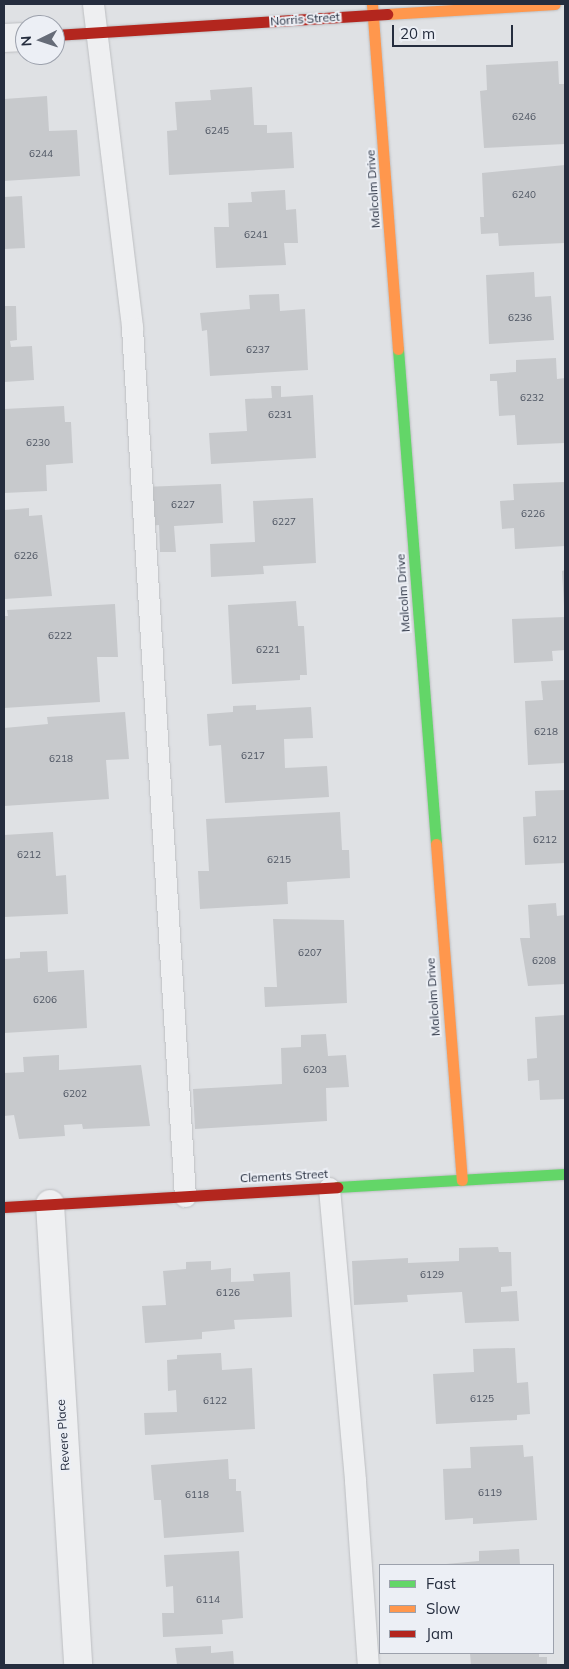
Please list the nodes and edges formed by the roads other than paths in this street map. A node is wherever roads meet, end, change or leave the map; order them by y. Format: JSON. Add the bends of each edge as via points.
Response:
{"nodes":[{"id":1,"x":93,"y":4,"type":"edge"},
{"id":2,"x":555,"y":4,"type":"edge"},
{"id":3,"x":373,"y":9,"type":"edge"},
{"id":4,"x":97,"y":32,"type":"junction"},
{"id":5,"x":65,"y":34,"type":"edge"},
{"id":6,"x":565,"y":1174,"type":"edge"},
{"id":7,"x":462,"y":1180,"type":"junction"},
{"id":8,"x":329,"y":1188,"type":"junction"},
{"id":9,"x":186,"y":1196,"type":"junction"},
{"id":10,"x":50,"y":1204,"type":"junction"},
{"id":11,"x":4,"y":1206,"type":"edge"},
{"id":12,"x":78,"y":1665,"type":"edge"},
{"id":13,"x":368,"y":1665,"type":"edge"}],
"edges":[{"from":1,"to":4,"type":"lane"},
{"from":2,"to":3,"type":"street","name":"Norris Street"},
{"from":3,"to":4,"type":"street","name":"Norris Street"},
{"from":3,"to":7,"type":"street","name":"Malcolm Drive"},
{"from":4,"to":5,"type":"street","name":"Norris Street"},
{"from":4,"to":9,"type":"lane","via":[[132,328]]},
{"from":6,"to":7,"type":"street","name":"Clements Street"},
{"from":7,"to":8,"type":"street","name":"Clements Street"},
{"from":8,"to":9,"type":"street","name":"Clements Street"},
{"from":8,"to":13,"type":"lane"},
{"from":9,"to":10,"type":"street","name":"Clements Street"},
{"from":10,"to":11,"type":"street","name":"Clements Street"},
{"from":10,"to":12,"type":"street","name":"Revere Place"}]}
